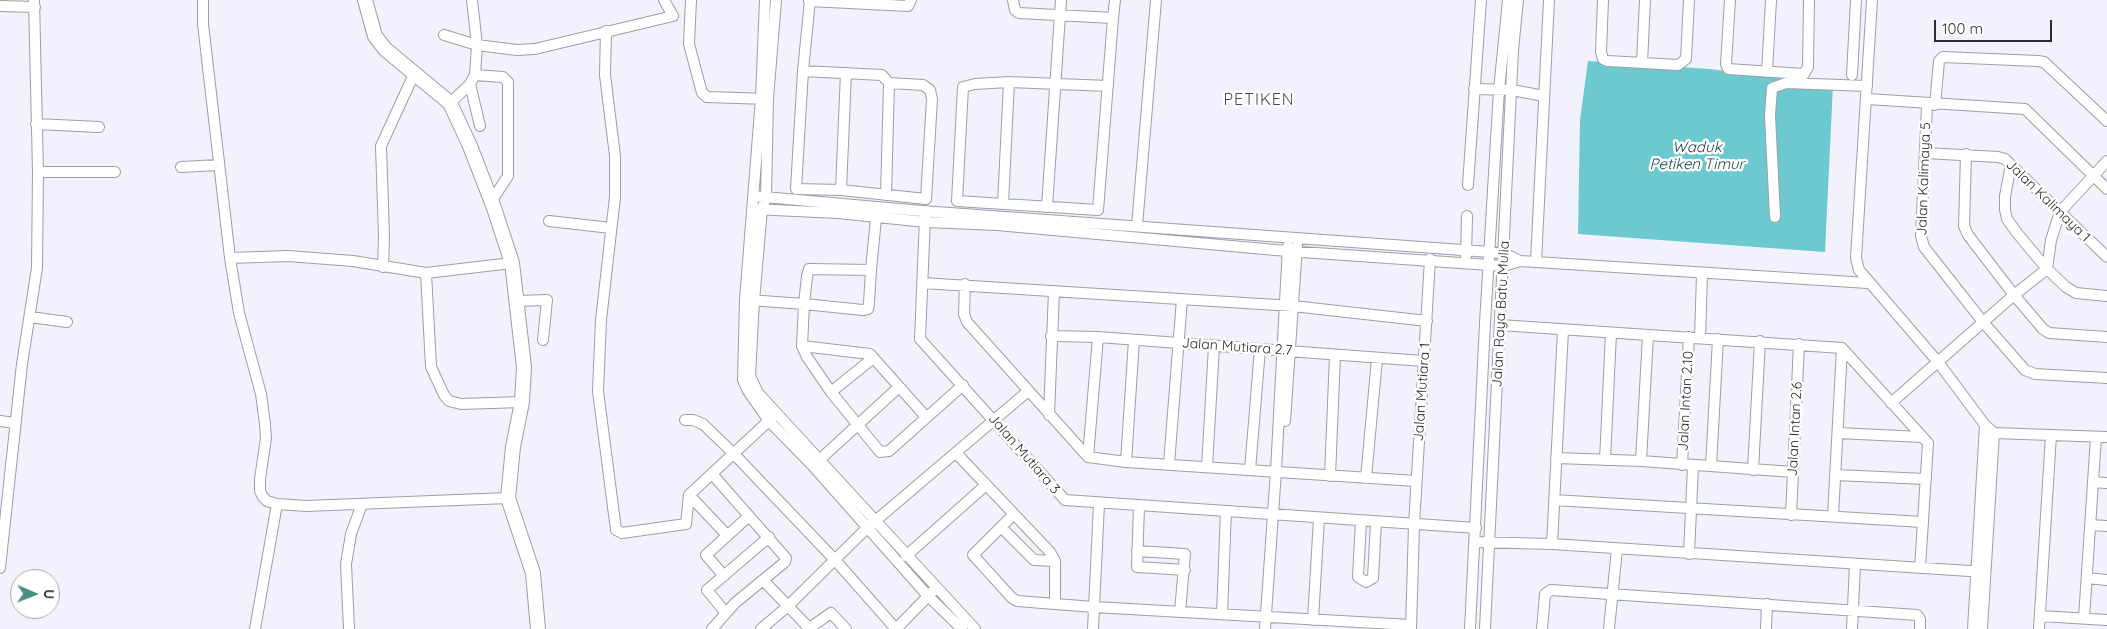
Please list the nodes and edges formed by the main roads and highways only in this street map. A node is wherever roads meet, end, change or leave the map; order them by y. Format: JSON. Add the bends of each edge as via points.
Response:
{"nodes":[{"id":1,"x":365,"y":0,"type":"edge"},
{"id":2,"x":538,"y":629,"type":"edge"}],
"edges":[{"from":1,"to":2,"type":"main road","via":[[376,36],[385,49],[450,103],[470,146],[512,263],[524,367],[508,498],[533,573]]}]}
